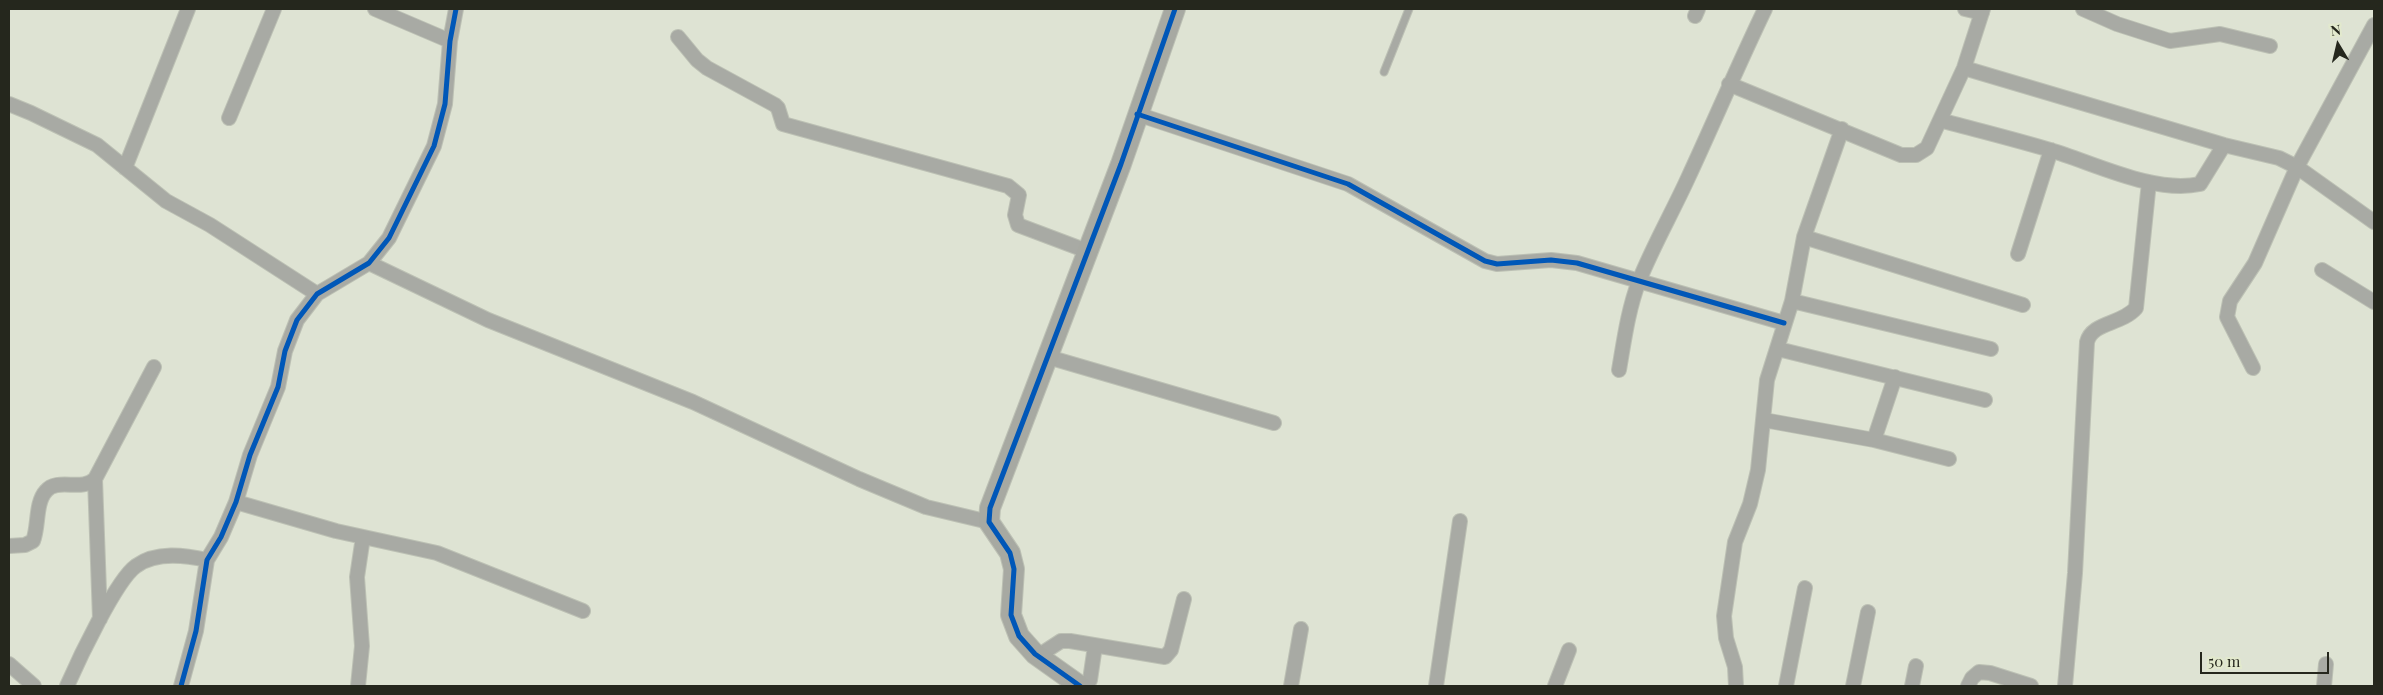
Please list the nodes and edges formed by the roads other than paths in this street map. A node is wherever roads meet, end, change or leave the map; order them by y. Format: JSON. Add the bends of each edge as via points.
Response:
{"nodes":[{"id":1,"x":188,"y":9,"type":"edge"},
{"id":2,"x":274,"y":9,"type":"edge"},
{"id":3,"x":375,"y":9,"type":"edge"},
{"id":4,"x":456,"y":9,"type":"edge"},
{"id":5,"x":1175,"y":9,"type":"edge"},
{"id":6,"x":1409,"y":9,"type":"edge"},
{"id":7,"x":1766,"y":9,"type":"edge"},
{"id":8,"x":1965,"y":9,"type":"edge"},
{"id":9,"x":2083,"y":9,"type":"edge"},
{"id":10,"x":1983,"y":11,"type":"edge"},
{"id":11,"x":2374,"y":25,"type":"edge"},
{"id":12,"x":678,"y":37,"type":"dead end"},
{"id":13,"x":450,"y":41,"type":"junction"},
{"id":14,"x":2270,"y":46,"type":"dead end"},
{"id":15,"x":1964,"y":68,"type":"junction"},
{"id":16,"x":1384,"y":72,"type":"dead end"},
{"id":17,"x":1729,"y":84,"type":"junction"},
{"id":18,"x":9,"y":104,"type":"edge"},
{"id":19,"x":1137,"y":114,"type":"junction"},
{"id":20,"x":229,"y":118,"type":"dead end"},
{"id":21,"x":1940,"y":120,"type":"junction"},
{"id":22,"x":1842,"y":129,"type":"junction"},
{"id":23,"x":2224,"y":145,"type":"junction"},
{"id":24,"x":2051,"y":150,"type":"junction"},
{"id":25,"x":125,"y":168,"type":"junction"},
{"id":26,"x":2297,"y":168,"type":"junction"},
{"id":27,"x":2149,"y":182,"type":"junction"},
{"id":28,"x":2374,"y":222,"type":"edge"},
{"id":29,"x":1804,"y":237,"type":"junction"},
{"id":30,"x":1087,"y":251,"type":"junction"},
{"id":31,"x":2018,"y":254,"type":"dead end"},
{"id":32,"x":369,"y":263,"type":"junction"},
{"id":33,"x":2322,"y":270,"type":"dead end"},
{"id":34,"x":1638,"y":282,"type":"junction"},
{"id":35,"x":317,"y":294,"type":"junction"},
{"id":36,"x":1792,"y":301,"type":"junction"},
{"id":37,"x":2374,"y":302,"type":"edge"},
{"id":38,"x":2023,"y":305,"type":"dead end"},
{"id":39,"x":1784,"y":323,"type":"junction"},
{"id":40,"x":1778,"y":349,"type":"junction"},
{"id":41,"x":1991,"y":349,"type":"dead end"},
{"id":42,"x":1048,"y":357,"type":"junction"},
{"id":43,"x":154,"y":367,"type":"dead end"},
{"id":44,"x":2252,"y":368,"type":"dead end"},
{"id":45,"x":1619,"y":370,"type":"dead end"},
{"id":46,"x":1895,"y":377,"type":"junction"},
{"id":47,"x":1985,"y":400,"type":"dead end"},
{"id":48,"x":1764,"y":420,"type":"junction"},
{"id":49,"x":1274,"y":423,"type":"dead end"},
{"id":50,"x":1874,"y":440,"type":"junction"},
{"id":51,"x":1949,"y":459,"type":"dead end"},
{"id":52,"x":94,"y":479,"type":"junction"},
{"id":53,"x":236,"y":502,"type":"junction"},
{"id":54,"x":1460,"y":521,"type":"dead end"},
{"id":55,"x":990,"y":522,"type":"junction"},
{"id":56,"x":363,"y":537,"type":"junction"},
{"id":57,"x":9,"y":546,"type":"edge"},
{"id":58,"x":207,"y":560,"type":"junction"},
{"id":59,"x":1805,"y":588,"type":"dead end"},
{"id":60,"x":1184,"y":599,"type":"dead end"},
{"id":61,"x":583,"y":611,"type":"dead end"},
{"id":62,"x":1868,"y":612,"type":"dead end"},
{"id":63,"x":100,"y":620,"type":"junction"},
{"id":64,"x":1301,"y":629,"type":"dead end"},
{"id":65,"x":1095,"y":646,"type":"junction"},
{"id":66,"x":1569,"y":650,"type":"dead end"},
{"id":67,"x":1038,"y":656,"type":"junction"},
{"id":68,"x":9,"y":664,"type":"edge"},
{"id":69,"x":2326,"y":664,"type":"dead end"},
{"id":70,"x":1916,"y":666,"type":"dead end"},
{"id":71,"x":1080,"y":685,"type":"edge"},
{"id":72,"x":34,"y":686,"type":"edge"},
{"id":73,"x":67,"y":686,"type":"edge"},
{"id":74,"x":181,"y":686,"type":"edge"},
{"id":75,"x":358,"y":686,"type":"edge"},
{"id":76,"x":1292,"y":686,"type":"edge"},
{"id":77,"x":1436,"y":686,"type":"edge"},
{"id":78,"x":1555,"y":686,"type":"edge"},
{"id":79,"x":1736,"y":686,"type":"edge"},
{"id":80,"x":1786,"y":686,"type":"edge"},
{"id":81,"x":1853,"y":686,"type":"edge"},
{"id":82,"x":1912,"y":686,"type":"edge"},
{"id":83,"x":1968,"y":686,"type":"edge"},
{"id":84,"x":2031,"y":686,"type":"edge"},
{"id":85,"x":2065,"y":686,"type":"edge"},
{"id":86,"x":2324,"y":686,"type":"edge"}],
"edges":[{"from":1,"to":25,"type":"street"},
{"from":2,"to":20,"type":"street"},
{"from":3,"to":13,"type":"street"},
{"from":4,"to":13,"type":"street"},
{"from":5,"to":19,"type":"street"},
{"from":6,"to":16,"type":"lane"},
{"from":7,"to":17,"type":"street"},
{"from":8,"to":10,"type":"street"},
{"from":9,"to":14,"type":"street","via":[[2170,41],[2220,34]]},
{"from":10,"to":15,"type":"street"},
{"from":11,"to":26,"type":"street"},
{"from":12,"to":30,"type":"street","via":[[707,68],[775,105],[783,124],[1008,186],[1019,195],[1015,214],[1018,225]]},
{"from":13,"to":32,"type":"street","via":[[445,104],[434,146],[389,238]]},
{"from":15,"to":21,"type":"street"},
{"from":15,"to":23,"type":"street"},
{"from":17,"to":22,"type":"street"},
{"from":17,"to":34,"type":"street"},
{"from":18,"to":25,"type":"street","via":[[97,145]]},
{"from":19,"to":30,"type":"street"},
{"from":19,"to":34,"type":"street","via":[[1348,184],[1485,261],[1497,264],[1551,260],[1578,264]]},
{"from":21,"to":22,"type":"street","via":[[1927,148],[1916,155],[1901,155]]},
{"from":21,"to":24,"type":"street"},
{"from":22,"to":29,"type":"street"},
{"from":23,"to":26,"type":"street","via":[[2279,158]]},
{"from":23,"to":27,"type":"street","via":[[2200,184],[2185,187]]},
{"from":24,"to":27,"type":"street"},
{"from":24,"to":31,"type":"street"},
{"from":25,"to":35,"type":"street","via":[[166,201],[210,225]]},
{"from":26,"to":28,"type":"street"},
{"from":26,"to":44,"type":"street","via":[[2255,263],[2230,301],[2227,316]]},
{"from":27,"to":85,"type":"street","via":[[2136,308],[2123,318],[2095,329],[2087,342],[2075,573]]},
{"from":29,"to":36,"type":"street"},
{"from":29,"to":38,"type":"street"},
{"from":30,"to":42,"type":"street"},
{"from":32,"to":35,"type":"street"},
{"from":32,"to":55,"type":"street","via":[[488,320],[694,402],[926,507]]},
{"from":33,"to":37,"type":"street"},
{"from":34,"to":39,"type":"street"},
{"from":34,"to":45,"type":"street"},
{"from":35,"to":53,"type":"street","via":[[297,320],[285,351],[278,387],[250,455]]},
{"from":36,"to":39,"type":"street"},
{"from":36,"to":41,"type":"street"},
{"from":39,"to":40,"type":"street"},
{"from":40,"to":46,"type":"street"},
{"from":40,"to":48,"type":"street","via":[[1767,380]]},
{"from":42,"to":49,"type":"street"},
{"from":42,"to":55,"type":"street","via":[[990,508]]},
{"from":43,"to":52,"type":"street"},
{"from":46,"to":47,"type":"street"},
{"from":46,"to":50,"type":"street"},
{"from":48,"to":50,"type":"street"},
{"from":48,"to":79,"type":"street","via":[[1754,487],[1735,542],[1724,616]]},
{"from":50,"to":51,"type":"street"},
{"from":52,"to":57,"type":"street","via":[[84,484],[54,485],[46,490],[33,541]]},
{"from":52,"to":63,"type":"street"},
{"from":53,"to":56,"type":"street"},
{"from":53,"to":58,"type":"street"},
{"from":54,"to":77,"type":"street"},
{"from":55,"to":67,"type":"street","via":[[1010,552],[1014,569],[1011,616],[1019,636]]},
{"from":56,"to":61,"type":"street","via":[[437,552]]},
{"from":56,"to":75,"type":"street","via":[[357,577],[362,646]]},
{"from":58,"to":63,"type":"street","via":[[185,555],[161,557],[135,566]]},
{"from":58,"to":74,"type":"street","via":[[196,631]]},
{"from":59,"to":80,"type":"street"},
{"from":60,"to":65,"type":"street","via":[[1170,650],[1164,657]]},
{"from":62,"to":81,"type":"street"},
{"from":63,"to":73,"type":"street"},
{"from":64,"to":76,"type":"street"},
{"from":65,"to":67,"type":"street","via":[[1061,641]]},
{"from":65,"to":71,"type":"street","via":[[1090,680]]},
{"from":66,"to":78,"type":"street"},
{"from":67,"to":71,"type":"street"},
{"from":68,"to":72,"type":"street"},
{"from":69,"to":86,"type":"street"},
{"from":70,"to":82,"type":"street"},
{"from":83,"to":84,"type":"street","via":[[1979,672]]}]}
